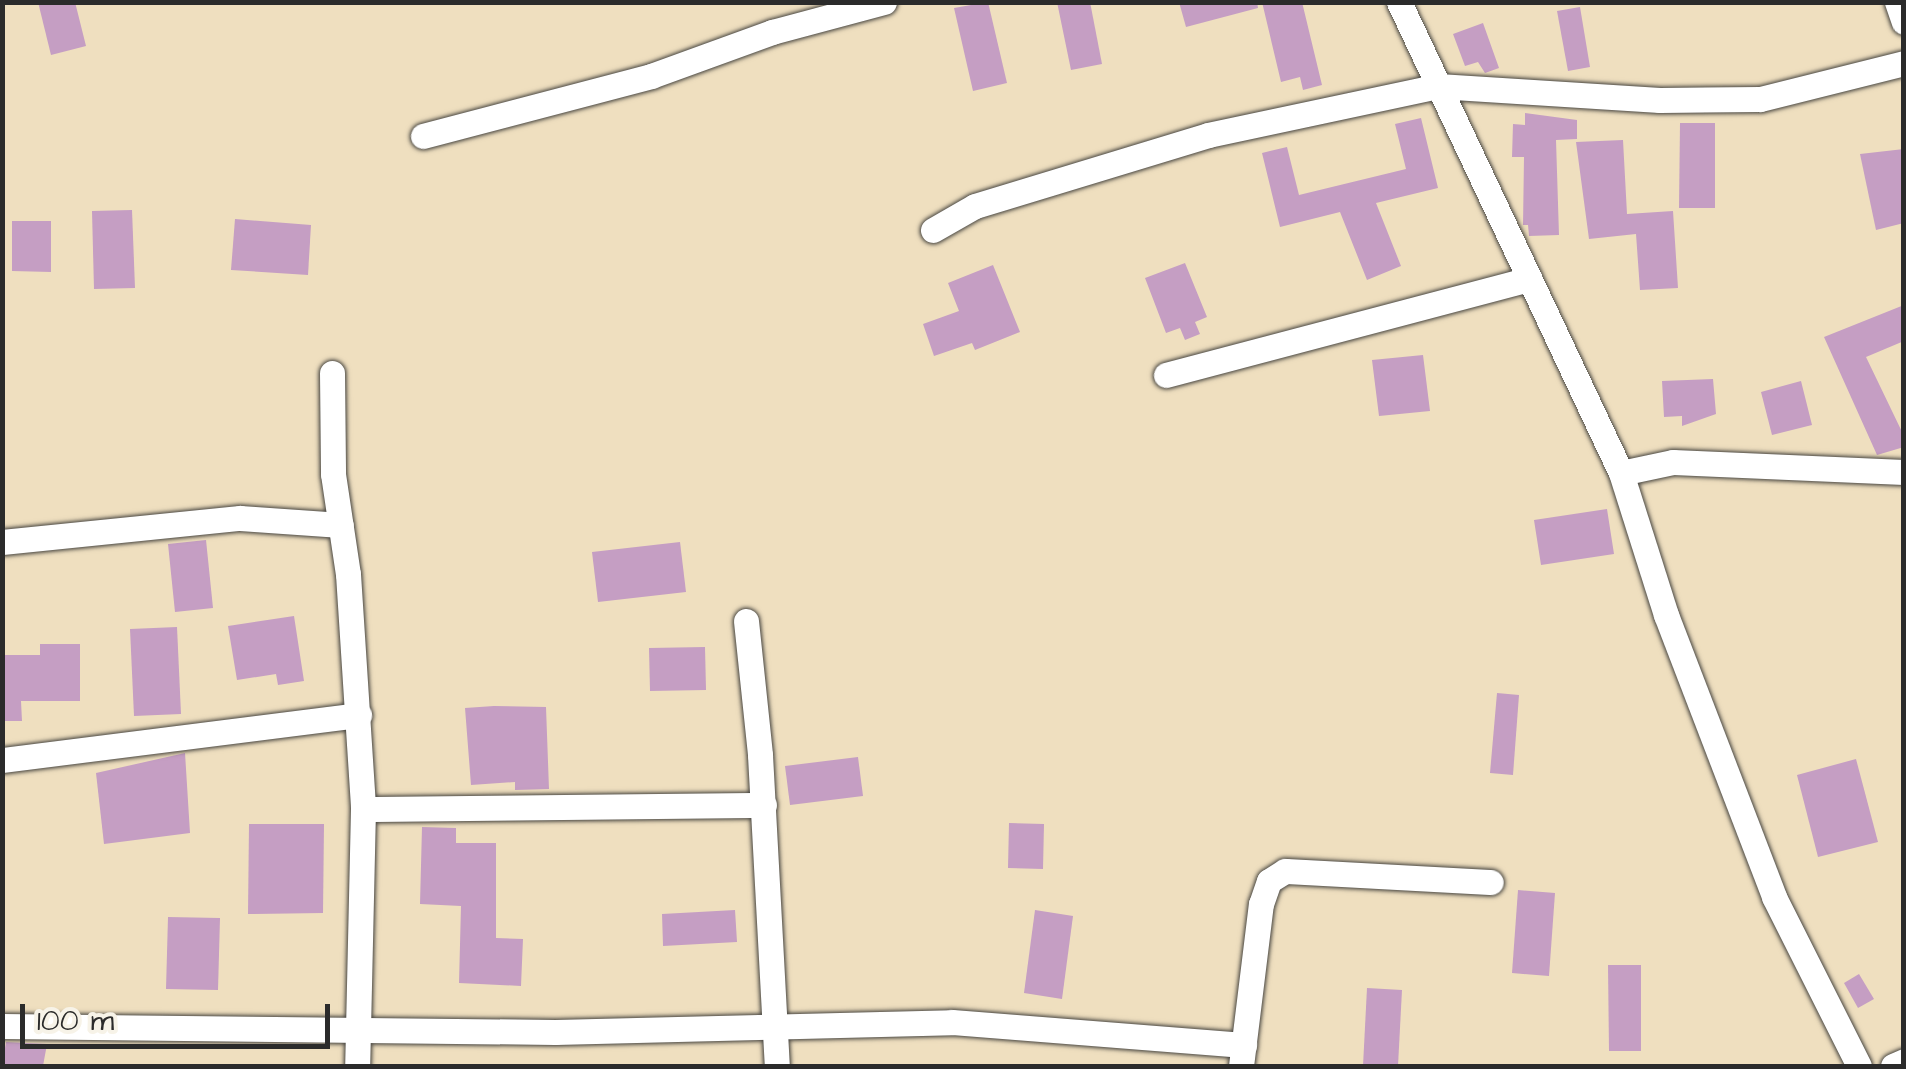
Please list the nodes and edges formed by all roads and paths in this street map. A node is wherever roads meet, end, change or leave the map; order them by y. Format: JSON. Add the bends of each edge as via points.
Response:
{"nodes":[{"id":1,"x":884,"y":2,"type":"edge"},
{"id":2,"x":1399,"y":2,"type":"edge"},
{"id":3,"x":1897,"y":2,"type":"edge"},
{"id":4,"x":804,"y":12,"type":"edge"},
{"id":5,"x":1904,"y":22,"type":"edge"},
{"id":6,"x":1904,"y":64,"type":"edge"},
{"id":7,"x":1438,"y":86,"type":"junction"},
{"id":8,"x":424,"y":136,"type":"dead end"},
{"id":9,"x":934,"y":230,"type":"dead end"},
{"id":10,"x":1530,"y":278,"type":"junction"},
{"id":11,"x":332,"y":372,"type":"dead end"},
{"id":12,"x":1166,"y":375,"type":"dead end"},
{"id":13,"x":1904,"y":472,"type":"edge"},
{"id":14,"x":1622,"y":473,"type":"junction"},
{"id":15,"x":342,"y":525,"type":"junction"},
{"id":16,"x":2,"y":542,"type":"edge"},
{"id":17,"x":746,"y":621,"type":"dead end"},
{"id":18,"x":359,"y":714,"type":"junction"},
{"id":19,"x":2,"y":760,"type":"edge"},
{"id":20,"x":764,"y":805,"type":"junction"},
{"id":21,"x":363,"y":810,"type":"junction"},
{"id":22,"x":1491,"y":882,"type":"dead end"},
{"id":23,"x":2,"y":1026,"type":"edge"},
{"id":24,"x":360,"y":1028,"type":"junction"},
{"id":25,"x":772,"y":1029,"type":"junction"},
{"id":26,"x":1242,"y":1056,"type":"edge"},
{"id":27,"x":1904,"y":1061,"type":"edge"},
{"id":28,"x":357,"y":1066,"type":"edge"},
{"id":29,"x":776,"y":1066,"type":"edge"},
{"id":30,"x":1860,"y":1066,"type":"edge"},
{"id":31,"x":1894,"y":1066,"type":"edge"}],
"edges":[{"from":1,"to":4,"type":"street"},
{"from":2,"to":7,"type":"street"},
{"from":3,"to":5,"type":"street"},
{"from":4,"to":8,"type":"street","via":[[652,76]]},
{"from":6,"to":7,"type":"street","via":[[1760,99],[1660,100]]},
{"from":7,"to":9,"type":"street","via":[[1208,135],[975,206]]},
{"from":7,"to":10,"type":"street"},
{"from":10,"to":12,"type":"street"},
{"from":10,"to":14,"type":"street"},
{"from":11,"to":15,"type":"street","via":[[333,474]]},
{"from":13,"to":14,"type":"street","via":[[1673,462]]},
{"from":14,"to":30,"type":"street","via":[[1666,615],[1774,897]]},
{"from":15,"to":16,"type":"street","via":[[240,518]]},
{"from":15,"to":18,"type":"street"},
{"from":17,"to":20,"type":"street"},
{"from":18,"to":19,"type":"street"},
{"from":18,"to":21,"type":"street"},
{"from":20,"to":21,"type":"street"},
{"from":20,"to":25,"type":"street"},
{"from":21,"to":24,"type":"street"},
{"from":22,"to":26,"type":"street","via":[[1285,870],[1270,881],[1260,904]]},
{"from":23,"to":24,"type":"street"},
{"from":24,"to":25,"type":"street"},
{"from":24,"to":28,"type":"street"},
{"from":25,"to":26,"type":"street","via":[[823,1020],[952,1022]]},
{"from":25,"to":29,"type":"street"},
{"from":27,"to":31,"type":"street"}]}
